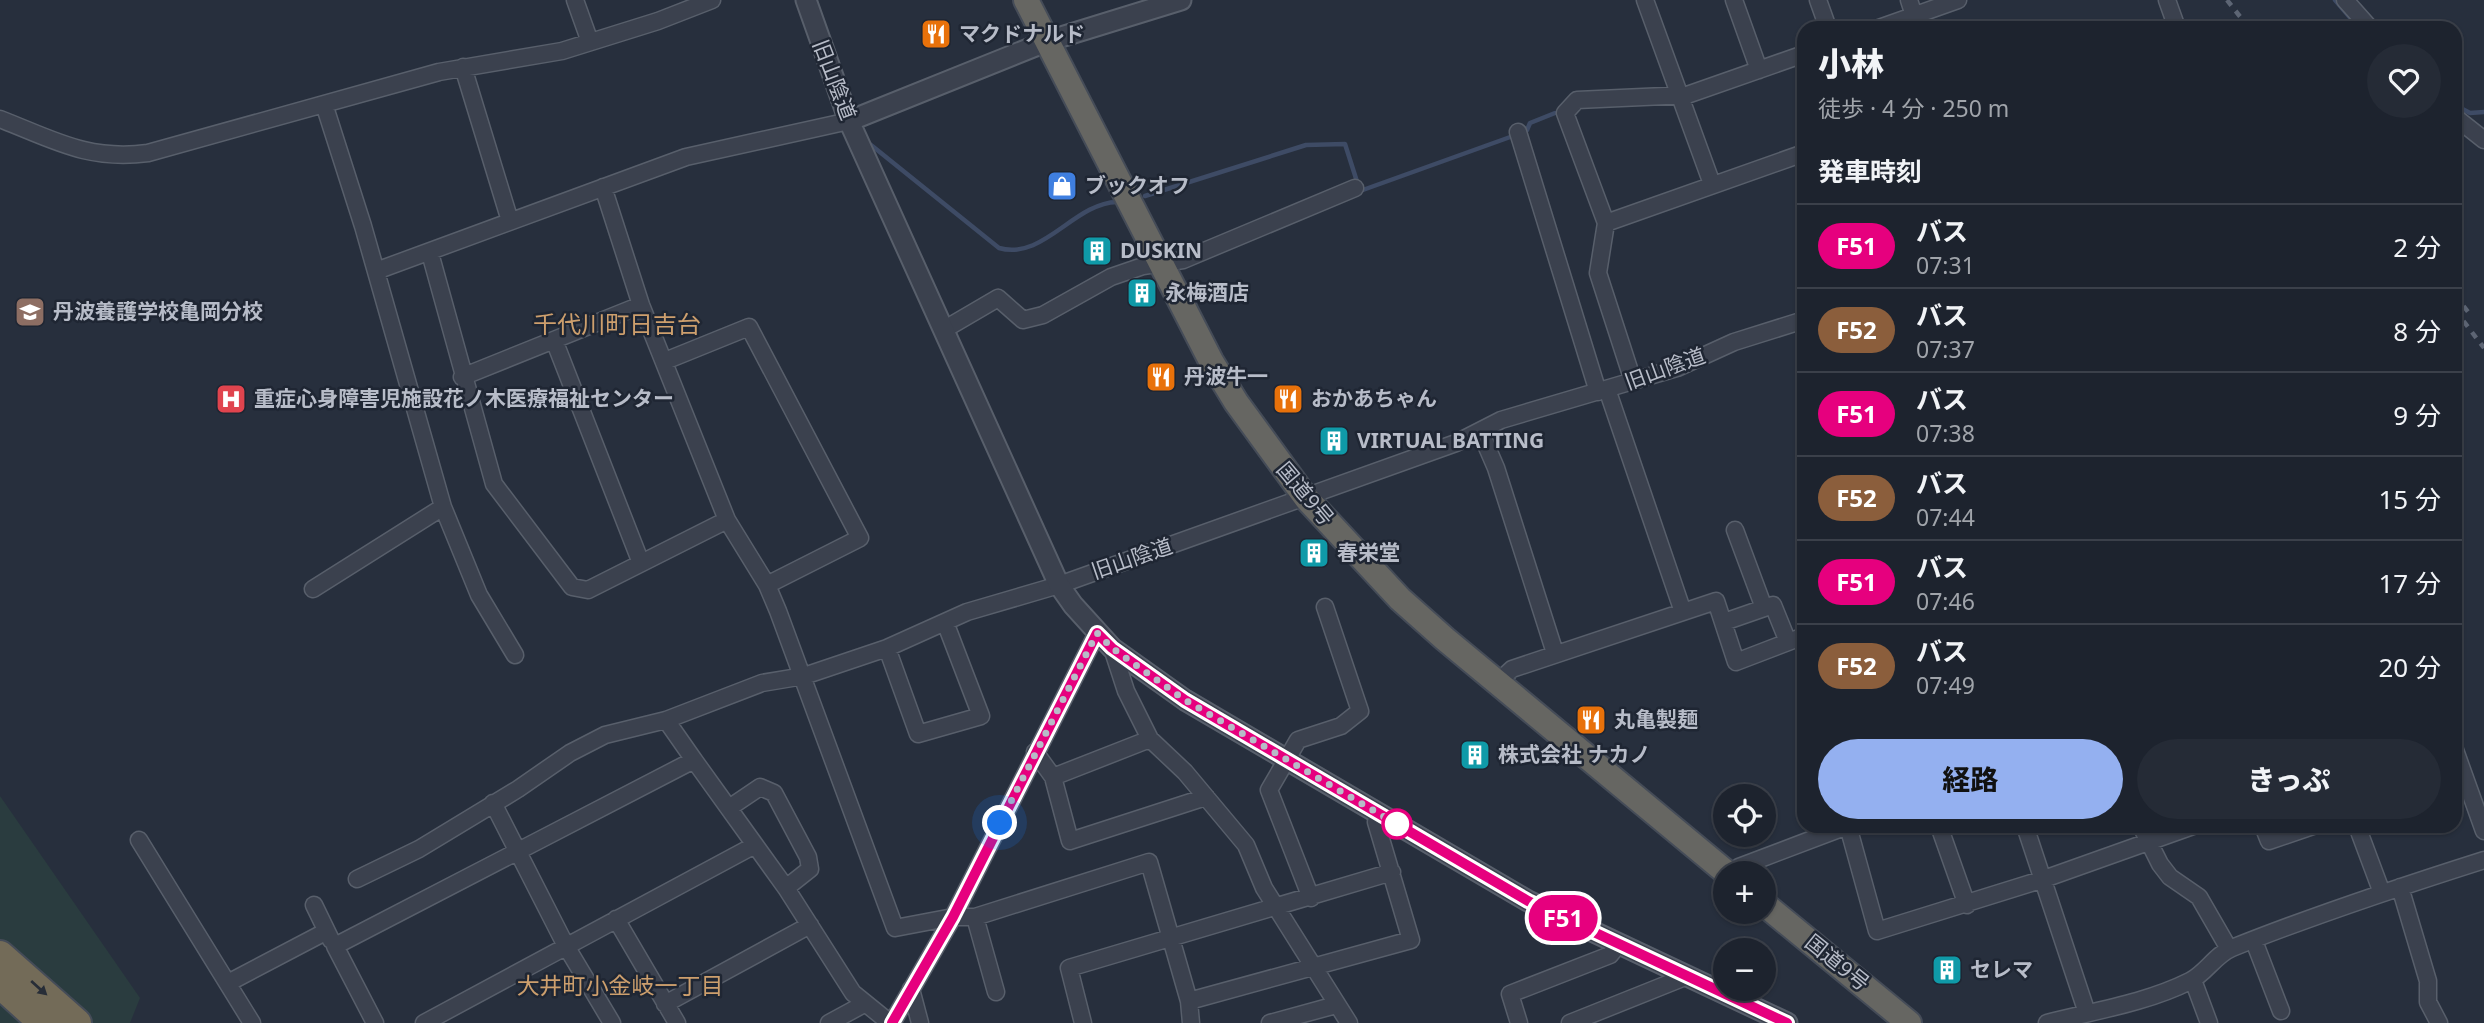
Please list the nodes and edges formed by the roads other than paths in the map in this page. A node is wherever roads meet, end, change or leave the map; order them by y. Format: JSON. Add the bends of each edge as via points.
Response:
{"nodes":[{"id":1,"x":575,"y":0,"type":"edge"},
{"id":2,"x":712,"y":0,"type":"edge"},
{"id":3,"x":806,"y":0,"type":"edge"},
{"id":4,"x":1026,"y":0,"type":"edge"},
{"id":5,"x":1181,"y":0,"type":"edge"},
{"id":6,"x":1645,"y":0,"type":"edge"},
{"id":7,"x":1734,"y":0,"type":"edge"},
{"id":8,"x":1818,"y":0,"type":"edge"},
{"id":9,"x":1958,"y":0,"type":"edge"},
{"id":10,"x":2167,"y":0,"type":"edge"},
{"id":11,"x":2346,"y":0,"type":"edge"},
{"id":12,"x":1914,"y":14,"type":"edge"},
{"id":13,"x":1826,"y":21,"type":"edge"},
{"id":14,"x":1896,"y":21,"type":"edge"},
{"id":15,"x":2170,"y":21,"type":"edge"},
{"id":16,"x":2364,"y":21,"type":"edge"},
{"id":17,"x":1048,"y":41,"type":"junction"},
{"id":18,"x":590,"y":42,"type":"junction"},
{"id":19,"x":1797,"y":56,"type":"edge"},
{"id":20,"x":463,"y":67,"type":"junction"},
{"id":21,"x":1759,"y":70,"type":"junction"},
{"id":22,"x":1680,"y":95,"type":"junction"},
{"id":23,"x":324,"y":104,"type":"junction"},
{"id":24,"x":0,"y":119,"type":"edge"},
{"id":25,"x":849,"y":121,"type":"junction"},
{"id":26,"x":2462,"y":123,"type":"edge"},
{"id":27,"x":1518,"y":132,"type":"dead end"},
{"id":28,"x":2484,"y":140,"type":"edge"},
{"id":29,"x":1797,"y":155,"type":"edge"},
{"id":30,"x":1712,"y":184,"type":"junction"},
{"id":31,"x":603,"y":187,"type":"junction"},
{"id":32,"x":1355,"y":188,"type":"dead end"},
{"id":33,"x":510,"y":220,"type":"junction"},
{"id":34,"x":1606,"y":223,"type":"junction"},
{"id":35,"x":430,"y":253,"type":"junction"},
{"id":36,"x":1162,"y":263,"type":"junction"},
{"id":37,"x":376,"y":271,"type":"junction"},
{"id":38,"x":641,"y":305,"type":"junction"},
{"id":39,"x":1797,"y":322,"type":"edge"},
{"id":40,"x":945,"y":329,"type":"junction"},
{"id":41,"x":554,"y":340,"type":"junction"},
{"id":42,"x":665,"y":361,"type":"junction"},
{"id":43,"x":462,"y":377,"type":"junction"},
{"id":44,"x":1633,"y":381,"type":"junction"},
{"id":45,"x":1602,"y":391,"type":"junction"},
{"id":46,"x":1480,"y":431,"type":"junction"},
{"id":47,"x":1306,"y":498,"type":"junction"},
{"id":48,"x":443,"y":508,"type":"junction"},
{"id":49,"x":727,"y":520,"type":"junction"},
{"id":50,"x":1735,"y":530,"type":"dead end"},
{"id":51,"x":641,"y":563,"type":"junction"},
{"id":52,"x":1059,"y":584,"type":"junction"},
{"id":53,"x":767,"y":585,"type":"junction"},
{"id":54,"x":313,"y":589,"type":"dead end"},
{"id":55,"x":1325,"y":607,"type":"dead end"},
{"id":56,"x":1764,"y":608,"type":"junction"},
{"id":57,"x":1683,"y":612,"type":"junction"},
{"id":58,"x":945,"y":622,"type":"junction"},
{"id":59,"x":1724,"y":622,"type":"junction"},
{"id":60,"x":1097,"y":633,"type":"junction"},
{"id":61,"x":1797,"y":639,"type":"edge"},
{"id":62,"x":1788,"y":642,"type":"junction"},
{"id":63,"x":887,"y":648,"type":"junction"},
{"id":64,"x":1112,"y":648,"type":"junction"},
{"id":65,"x":1555,"y":653,"type":"junction"},
{"id":66,"x":515,"y":655,"type":"dead end"},
{"id":67,"x":804,"y":676,"type":"junction"},
{"id":68,"x":1497,"y":682,"type":"junction"},
{"id":69,"x":666,"y":720,"type":"junction"},
{"id":70,"x":1150,"y":739,"type":"junction"},
{"id":71,"x":1035,"y":752,"type":"junction"},
{"id":72,"x":1287,"y":759,"type":"junction"},
{"id":73,"x":694,"y":760,"type":"junction"},
{"id":74,"x":2462,"y":770,"type":"edge"},
{"id":75,"x":1053,"y":778,"type":"junction"},
{"id":76,"x":1206,"y":797,"type":"junction"},
{"id":77,"x":493,"y":803,"type":"junction"},
{"id":78,"x":729,"y":808,"type":"junction"},
{"id":79,"x":1378,"y":813,"type":"junction"},
{"id":80,"x":2484,"y":831,"type":"edge"},
{"id":81,"x":1828,"y":833,"type":"edge"},
{"id":82,"x":1849,"y":833,"type":"edge"},
{"id":83,"x":1942,"y":833,"type":"edge"},
{"id":84,"x":2028,"y":833,"type":"edge"},
{"id":85,"x":2144,"y":833,"type":"edge"},
{"id":86,"x":2173,"y":833,"type":"edge"},
{"id":87,"x":2266,"y":833,"type":"edge"},
{"id":88,"x":2292,"y":833,"type":"edge"},
{"id":89,"x":2360,"y":833,"type":"edge"},
{"id":90,"x":139,"y":840,"type":"dead end"},
{"id":91,"x":2148,"y":842,"type":"junction"},
{"id":92,"x":755,"y":845,"type":"junction"},
{"id":93,"x":516,"y":853,"type":"junction"},
{"id":94,"x":2484,"y":860,"type":"edge"},
{"id":95,"x":1714,"y":861,"type":"edge"},
{"id":96,"x":1752,"y":861,"type":"edge"},
{"id":97,"x":1392,"y":873,"type":"junction"},
{"id":98,"x":357,"y":879,"type":"dead end"},
{"id":99,"x":2044,"y":879,"type":"junction"},
{"id":100,"x":2400,"y":887,"type":"junction"},
{"id":101,"x":786,"y":888,"type":"junction"},
{"id":102,"x":2382,"y":893,"type":"junction"},
{"id":103,"x":1311,"y":898,"type":"junction"},
{"id":104,"x":314,"y":905,"type":"dead end"},
{"id":105,"x":1967,"y":905,"type":"junction"},
{"id":106,"x":1278,"y":906,"type":"junction"},
{"id":107,"x":1776,"y":914,"type":"edge"},
{"id":108,"x":953,"y":917,"type":"junction"},
{"id":109,"x":975,"y":917,"type":"junction"},
{"id":110,"x":616,"y":919,"type":"junction"},
{"id":111,"x":810,"y":925,"type":"junction"},
{"id":112,"x":325,"y":932,"type":"junction"},
{"id":113,"x":1172,"y":940,"type":"junction"},
{"id":114,"x":2254,"y":941,"type":"junction"},
{"id":115,"x":1618,"y":944,"type":"junction"},
{"id":116,"x":335,"y":946,"type":"junction"},
{"id":117,"x":566,"y":946,"type":"junction"},
{"id":118,"x":2229,"y":949,"type":"junction"},
{"id":119,"x":0,"y":955,"type":"edge"},
{"id":120,"x":1314,"y":967,"type":"junction"},
{"id":121,"x":1685,"y":977,"type":"junction"},
{"id":122,"x":2193,"y":980,"type":"junction"},
{"id":123,"x":228,"y":983,"type":"junction"},
{"id":124,"x":0,"y":984,"type":"edge"},
{"id":125,"x":911,"y":989,"type":"junction"},
{"id":126,"x":996,"y":992,"type":"dead end"},
{"id":127,"x":1189,"y":1001,"type":"junction"},
{"id":128,"x":665,"y":1004,"type":"junction"},
{"id":129,"x":864,"y":1004,"type":"junction"},
{"id":130,"x":1336,"y":1005,"type":"junction"},
{"id":131,"x":2281,"y":1012,"type":"dead end"},
{"id":132,"x":2093,"y":1016,"type":"edge"},
{"id":133,"x":43,"y":1023,"type":"edge"},
{"id":134,"x":77,"y":1023,"type":"edge"},
{"id":135,"x":252,"y":1023,"type":"edge"},
{"id":136,"x":375,"y":1023,"type":"edge"},
{"id":137,"x":424,"y":1023,"type":"edge"},
{"id":138,"x":612,"y":1023,"type":"edge"},
{"id":139,"x":677,"y":1023,"type":"edge"},
{"id":140,"x":830,"y":1023,"type":"edge"},
{"id":141,"x":891,"y":1023,"type":"edge"},
{"id":142,"x":920,"y":1023,"type":"edge"},
{"id":143,"x":1083,"y":1023,"type":"edge"},
{"id":144,"x":1191,"y":1023,"type":"edge"},
{"id":145,"x":1270,"y":1023,"type":"edge"},
{"id":146,"x":1349,"y":1023,"type":"edge"},
{"id":147,"x":1519,"y":1023,"type":"edge"},
{"id":148,"x":1570,"y":1023,"type":"edge"},
{"id":149,"x":1787,"y":1023,"type":"edge"},
{"id":150,"x":1909,"y":1023,"type":"edge"},
{"id":151,"x":2047,"y":1023,"type":"edge"},
{"id":152,"x":2209,"y":1023,"type":"edge"},
{"id":153,"x":2439,"y":1023,"type":"edge"}],
"edges":[{"from":1,"to":18,"type":"street"},
{"from":2,"to":18,"type":"street"},
{"from":3,"to":25,"type":"street","name":"旧山陰道"},
{"from":4,"to":17,"type":"highway","name":"国道9号"},
{"from":5,"to":17,"type":"street"},
{"from":6,"to":22,"type":"street"},
{"from":7,"to":21,"type":"street"},
{"from":8,"to":13,"type":"street"},
{"from":9,"to":12,"type":"street"},
{"from":10,"to":15,"type":"street"},
{"from":11,"to":16,"type":"street"},
{"from":12,"to":14,"type":"street"},
{"from":17,"to":25,"type":"street"},
{"from":17,"to":36,"type":"highway","name":"国道9号"},
{"from":18,"to":20,"type":"street"},
{"from":19,"to":21,"type":"street"},
{"from":20,"to":23,"type":"street"},
{"from":20,"to":33,"type":"street"},
{"from":21,"to":22,"type":"street"},
{"from":22,"to":30,"type":"street"},
{"from":22,"to":34,"type":"street","via":[[1577,100],[1565,113]]},
{"from":23,"to":24,"type":"street","via":[[185,145],[123,156],[79,150]]},
{"from":23,"to":37,"type":"street"},
{"from":25,"to":31,"type":"street","via":[[686,157]]},
{"from":25,"to":40,"type":"street","name":"旧山陰道"},
{"from":26,"to":28,"type":"street"},
{"from":27,"to":45,"type":"street"},
{"from":29,"to":30,"type":"street"},
{"from":30,"to":34,"type":"street"},
{"from":31,"to":33,"type":"street"},
{"from":31,"to":38,"type":"street"},
{"from":32,"to":36,"type":"street","via":[[1183,260]]},
{"from":33,"to":35,"type":"street"},
{"from":34,"to":44,"type":"street","via":[[1598,273]]},
{"from":35,"to":37,"type":"street"},
{"from":35,"to":43,"type":"street"},
{"from":36,"to":40,"type":"street","via":[[1111,277],[1043,316],[1023,320],[998,298]]},
{"from":36,"to":47,"type":"highway","name":"国道9号","via":[[1211,361]]},
{"from":37,"to":48,"type":"street"},
{"from":38,"to":41,"type":"street"},
{"from":38,"to":42,"type":"street"},
{"from":39,"to":44,"type":"street","name":"旧山陰道"},
{"from":40,"to":52,"type":"street","name":"旧山陰道"},
{"from":41,"to":43,"type":"street"},
{"from":41,"to":51,"type":"street"},
{"from":42,"to":49,"type":"street"},
{"from":42,"to":53,"type":"street","via":[[749,327],[860,538]]},
{"from":43,"to":51,"type":"street","via":[[494,484],[572,587],[588,590]]},
{"from":44,"to":45,"type":"street","name":"旧山陰道"},
{"from":45,"to":46,"type":"street","name":"旧山陰道","via":[[1501,420]]},
{"from":45,"to":57,"type":"street"},
{"from":46,"to":47,"type":"street","name":"旧山陰道"},
{"from":46,"to":65,"type":"street"},
{"from":47,"to":52,"type":"street","name":"旧山陰道"},
{"from":47,"to":68,"type":"highway","name":"国道9号","via":[[1400,599]]},
{"from":48,"to":54,"type":"street"},
{"from":48,"to":66,"type":"street","via":[[479,595]]},
{"from":49,"to":51,"type":"street"},
{"from":49,"to":53,"type":"street"},
{"from":50,"to":56,"type":"street"},
{"from":52,"to":58,"type":"street"},
{"from":52,"to":60,"type":"street"},
{"from":53,"to":67,"type":"street"},
{"from":55,"to":72,"type":"street","via":[[1360,711],[1341,726],[1298,740]]},
{"from":56,"to":59,"type":"street"},
{"from":56,"to":62,"type":"street","via":[[1773,605]]},
{"from":57,"to":59,"type":"street","via":[[1716,601]]},
{"from":57,"to":65,"type":"street"},
{"from":58,"to":63,"type":"street"},
{"from":58,"to":63,"type":"street","via":[[981,716],[918,734]]},
{"from":59,"to":62,"type":"street","via":[[1736,662]]},
{"from":60,"to":64,"type":"street"},
{"from":60,"to":71,"type":"street"},
{"from":61,"to":62,"type":"street"},
{"from":63,"to":67,"type":"street"},
{"from":64,"to":70,"type":"street","via":[[1126,691]]},
{"from":64,"to":72,"type":"street","via":[[1185,700]]},
{"from":65,"to":68,"type":"street","via":[[1512,669]]},
{"from":67,"to":69,"type":"street","via":[[762,683]]},
{"from":67,"to":108,"type":"street","via":[[895,928]]},
{"from":68,"to":95,"type":"highway","name":"国道9号"},
{"from":69,"to":73,"type":"street"},
{"from":69,"to":77,"type":"street","via":[[605,735]]},
{"from":70,"to":75,"type":"street"},
{"from":70,"to":76,"type":"street"},
{"from":71,"to":75,"type":"street"},
{"from":71,"to":108,"type":"street"},
{"from":72,"to":79,"type":"street"},
{"from":72,"to":103,"type":"street","via":[[1269,790]]},
{"from":73,"to":78,"type":"street"},
{"from":73,"to":93,"type":"street"},
{"from":74,"to":80,"type":"street"},
{"from":75,"to":76,"type":"street","via":[[1070,841]]},
{"from":76,"to":106,"type":"street","via":[[1246,845],[1264,888]]},
{"from":77,"to":93,"type":"street"},
{"from":77,"to":98,"type":"street","via":[[419,849]]},
{"from":78,"to":92,"type":"street"},
{"from":78,"to":101,"type":"street","via":[[760,787],[774,793],[810,869]]},
{"from":79,"to":97,"type":"street","via":[[1376,822]]},
{"from":79,"to":115,"type":"street","via":[[1528,901]]},
{"from":81,"to":96,"type":"street"},
{"from":82,"to":105,"type":"street","via":[[1877,931]]},
{"from":83,"to":105,"type":"street"},
{"from":84,"to":99,"type":"street"},
{"from":85,"to":91,"type":"street"},
{"from":86,"to":91,"type":"street"},
{"from":87,"to":88,"type":"street","via":[[2269,841]]},
{"from":89,"to":102,"type":"street"},
{"from":90,"to":123,"type":"street"},
{"from":91,"to":99,"type":"street"},
{"from":91,"to":118,"type":"street","via":[[2170,877],[2206,906]]},
{"from":92,"to":101,"type":"street"},
{"from":92,"to":110,"type":"street"},
{"from":93,"to":116,"type":"street"},
{"from":93,"to":117,"type":"street"},
{"from":94,"to":100,"type":"street"},
{"from":97,"to":103,"type":"street"},
{"from":97,"to":120,"type":"street","via":[[1411,940]]},
{"from":99,"to":105,"type":"street"},
{"from":99,"to":132,"type":"street"},
{"from":100,"to":102,"type":"street"},
{"from":100,"to":153,"type":"street","via":[[2428,981],[2428,1002]]},
{"from":101,"to":111,"type":"street"},
{"from":102,"to":114,"type":"street"},
{"from":103,"to":106,"type":"street"},
{"from":104,"to":112,"type":"street"},
{"from":106,"to":113,"type":"street"},
{"from":106,"to":120,"type":"street"},
{"from":107,"to":150,"type":"highway","name":"国道9号"},
{"from":108,"to":109,"type":"street"},
{"from":108,"to":125,"type":"street"},
{"from":109,"to":113,"type":"street","via":[[1149,862]]},
{"from":109,"to":126,"type":"street"},
{"from":110,"to":117,"type":"street"},
{"from":110,"to":128,"type":"street"},
{"from":111,"to":128,"type":"street"},
{"from":111,"to":129,"type":"street"},
{"from":112,"to":116,"type":"street"},
{"from":112,"to":123,"type":"street"},
{"from":113,"to":127,"type":"street"},
{"from":113,"to":143,"type":"street","via":[[1069,968]]},
{"from":114,"to":118,"type":"street"},
{"from":114,"to":131,"type":"street"},
{"from":115,"to":121,"type":"street"},
{"from":115,"to":147,"type":"street","via":[[1610,955],[1510,994]]},
{"from":116,"to":136,"type":"street"},
{"from":117,"to":137,"type":"street"},
{"from":117,"to":138,"type":"street"},
{"from":118,"to":122,"type":"street"},
{"from":119,"to":134,"type":"highway","one_way":true},
{"from":120,"to":127,"type":"street"},
{"from":120,"to":130,"type":"street"},
{"from":121,"to":148,"type":"street"},
{"from":121,"to":149,"type":"street"},
{"from":122,"to":132,"type":"street"},
{"from":122,"to":152,"type":"street"},
{"from":123,"to":135,"type":"street"},
{"from":124,"to":133,"type":"highway"},
{"from":125,"to":141,"type":"street"},
{"from":125,"to":142,"type":"street"},
{"from":127,"to":144,"type":"street"},
{"from":128,"to":139,"type":"street"},
{"from":129,"to":140,"type":"street"},
{"from":129,"to":141,"type":"street"},
{"from":130,"to":145,"type":"street"},
{"from":130,"to":146,"type":"street"},
{"from":132,"to":151,"type":"street"}]}
